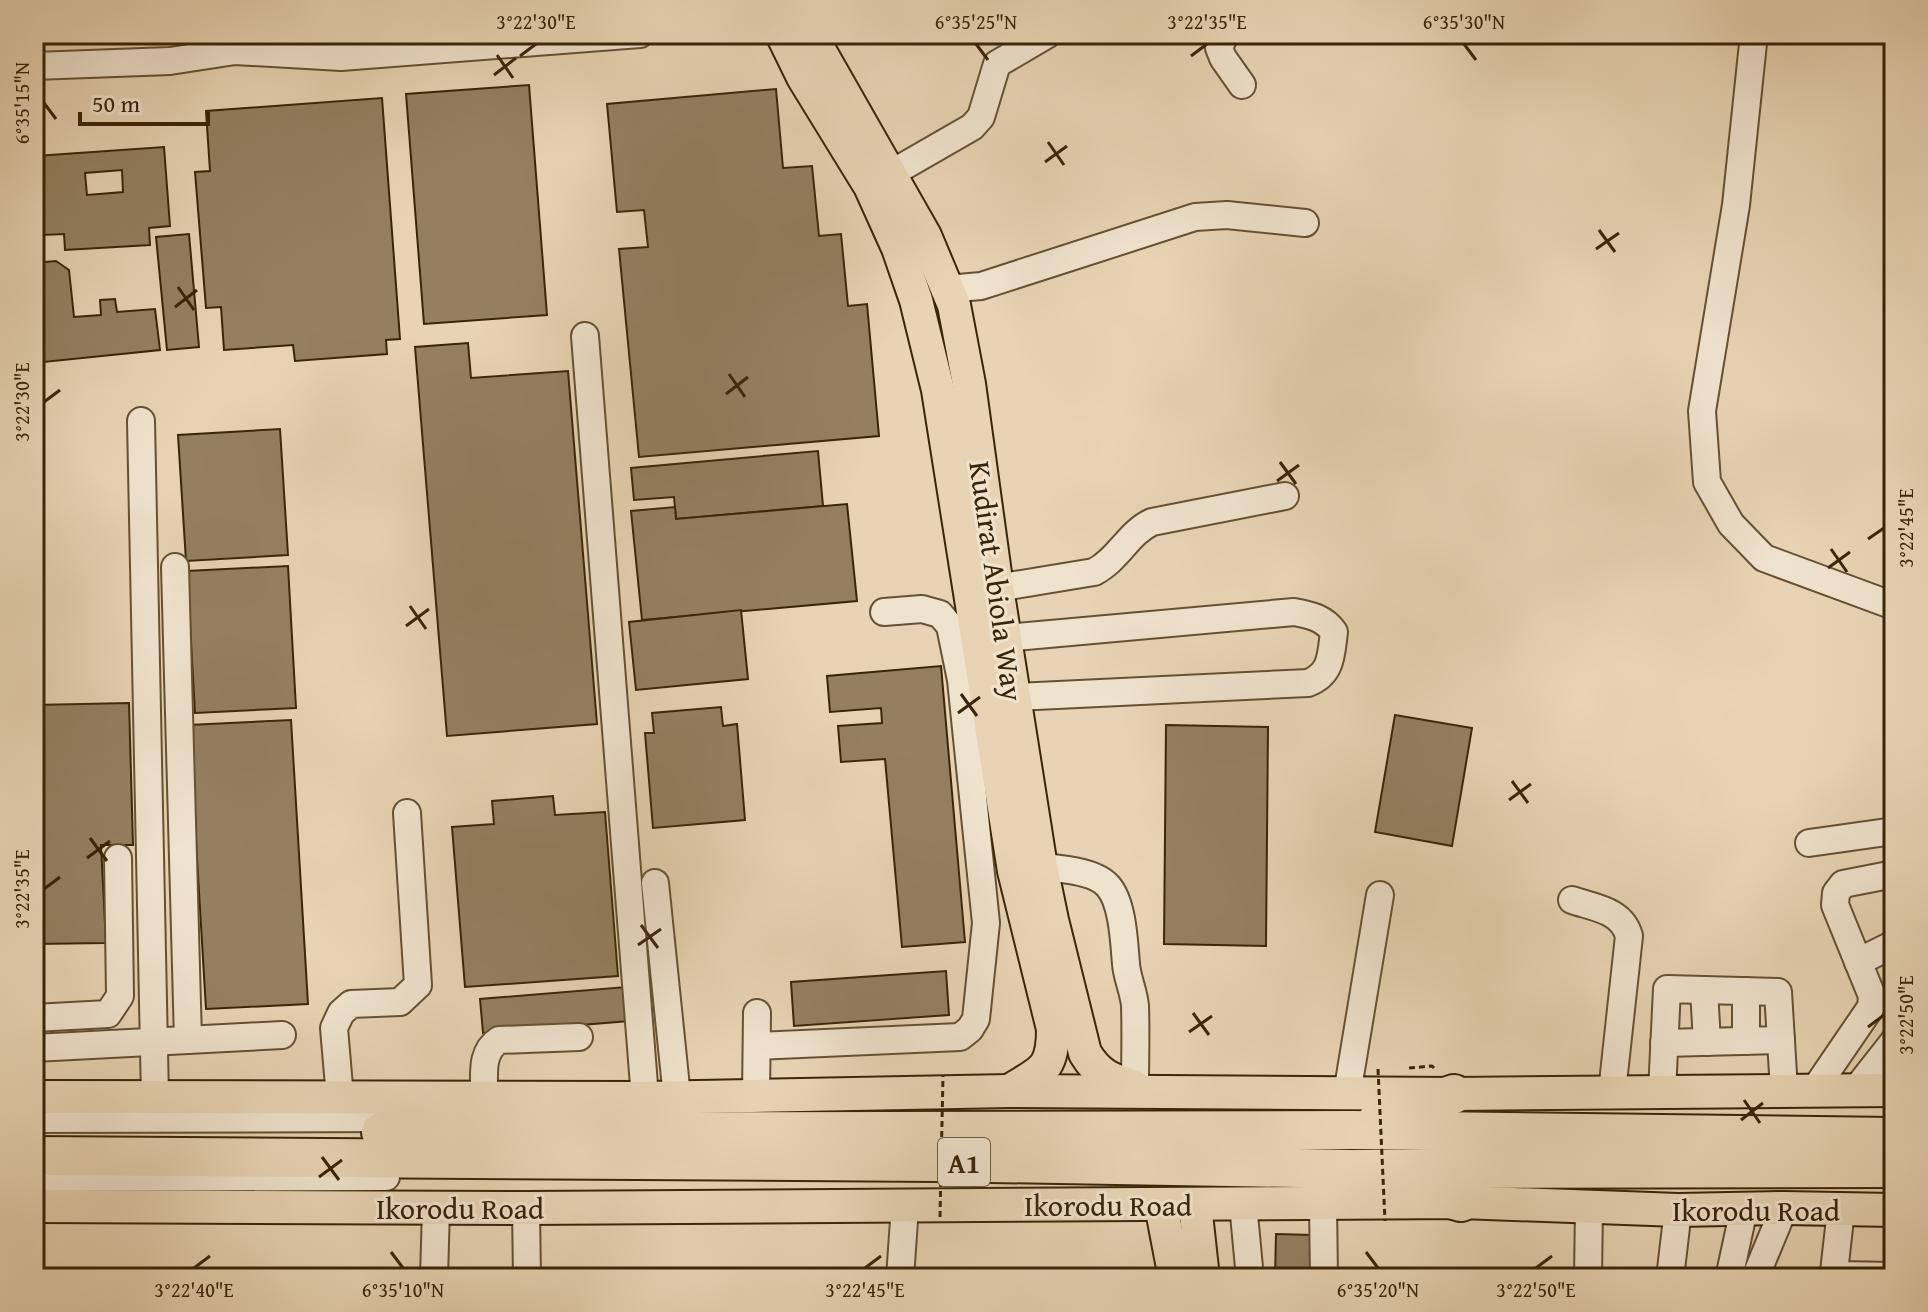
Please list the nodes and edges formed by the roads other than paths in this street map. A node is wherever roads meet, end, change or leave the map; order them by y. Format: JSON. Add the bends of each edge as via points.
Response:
{"nodes":[{"id":1,"x":640,"y":34,"type":"edge"},
{"id":2,"x":782,"y":34,"type":"edge"},
{"id":3,"x":810,"y":34,"type":"edge"},
{"id":4,"x":1048,"y":34,"type":"edge"},
{"id":5,"x":1225,"y":34,"type":"edge"},
{"id":6,"x":1754,"y":34,"type":"edge"},
{"id":7,"x":453,"y":41,"type":"edge"},
{"id":8,"x":338,"y":45,"type":"edge"},
{"id":9,"x":34,"y":66,"type":"edge"},
{"id":10,"x":1242,"y":85,"type":"dead end"},
{"id":11,"x":892,"y":173,"type":"junction"},
{"id":12,"x":1305,"y":223,"type":"dead end"},
{"id":13,"x":947,"y":289,"type":"junction"},
{"id":14,"x":585,"y":336,"type":"dead end"},
{"id":15,"x":141,"y":421,"type":"dead end"},
{"id":16,"x":1285,"y":496,"type":"dead end"},
{"id":17,"x":175,"y":567,"type":"dead end"},
{"id":18,"x":997,"y":588,"type":"junction"},
{"id":19,"x":1894,"y":606,"type":"edge"},
{"id":20,"x":884,"y":612,"type":"dead end"},
{"id":21,"x":1005,"y":638,"type":"junction"},
{"id":22,"x":1014,"y":697,"type":"junction"},
{"id":23,"x":407,"y":813,"type":"dead end"},
{"id":24,"x":1894,"y":831,"type":"edge"},
{"id":25,"x":1809,"y":843,"type":"dead end"},
{"id":26,"x":118,"y":858,"type":"dead end"},
{"id":27,"x":1028,"y":869,"type":"junction"},
{"id":28,"x":1894,"y":874,"type":"edge"},
{"id":29,"x":655,"y":883,"type":"dead end"},
{"id":30,"x":1380,"y":895,"type":"dead end"},
{"id":31,"x":1572,"y":900,"type":"dead end"},
{"id":32,"x":1894,"y":944,"type":"edge"},
{"id":33,"x":1858,"y":962,"type":"junction"},
{"id":34,"x":1704,"y":990,"type":"junction"},
{"id":35,"x":1746,"y":991,"type":"junction"},
{"id":36,"x":757,"y":1013,"type":"dead end"},
{"id":37,"x":34,"y":1018,"type":"edge"},
{"id":38,"x":282,"y":1035,"type":"dead end"},
{"id":39,"x":579,"y":1037,"type":"dead end"},
{"id":40,"x":188,"y":1040,"type":"junction"},
{"id":41,"x":1781,"y":1040,"type":"junction"},
{"id":42,"x":1746,"y":1041,"type":"junction"},
{"id":43,"x":1894,"y":1041,"type":"edge"},
{"id":44,"x":154,"y":1042,"type":"junction"},
{"id":45,"x":1707,"y":1042,"type":"junction"},
{"id":46,"x":1664,"y":1043,"type":"junction"},
{"id":47,"x":757,"y":1046,"type":"junction"},
{"id":48,"x":34,"y":1048,"type":"edge"},
{"id":49,"x":1135,"y":1087,"type":"junction"},
{"id":50,"x":1857,"y":1088,"type":"junction"},
{"id":51,"x":1800,"y":1089,"type":"junction"},
{"id":52,"x":1894,"y":1090,"type":"edge"},
{"id":53,"x":1009,"y":1091,"type":"junction"},
{"id":54,"x":1612,"y":1092,"type":"junction"},
{"id":55,"x":1662,"y":1092,"type":"junction"},
{"id":56,"x":1177,"y":1094,"type":"junction"},
{"id":57,"x":1454,"y":1094,"type":"junction"},
{"id":58,"x":756,"y":1096,"type":"junction"},
{"id":59,"x":34,"y":1097,"type":"edge"},
{"id":60,"x":155,"y":1098,"type":"junction"},
{"id":61,"x":340,"y":1098,"type":"junction"},
{"id":62,"x":484,"y":1098,"type":"junction"},
{"id":63,"x":661,"y":1098,"type":"junction"},
{"id":64,"x":1349,"y":1112,"type":"junction"},
{"id":65,"x":1400,"y":1114,"type":"junction"},
{"id":66,"x":34,"y":1119,"type":"edge"},
{"id":67,"x":1894,"y":1121,"type":"edge"},
{"id":68,"x":34,"y":1133,"type":"edge"},
{"id":69,"x":1894,"y":1137,"type":"edge"},
{"id":70,"x":34,"y":1156,"type":"edge"},
{"id":71,"x":1894,"y":1168,"type":"edge"},
{"id":72,"x":1352,"y":1169,"type":"junction"},
{"id":73,"x":34,"y":1178,"type":"edge"},
{"id":74,"x":1391,"y":1181,"type":"junction"},
{"id":75,"x":1894,"y":1185,"type":"edge"},
{"id":76,"x":1461,"y":1202,"type":"junction"},
{"id":77,"x":1243,"y":1204,"type":"junction"},
{"id":78,"x":1323,"y":1204,"type":"junction"},
{"id":79,"x":1161,"y":1205,"type":"junction"},
{"id":80,"x":1195,"y":1205,"type":"junction"},
{"id":81,"x":34,"y":1206,"type":"edge"},
{"id":82,"x":905,"y":1206,"type":"junction"},
{"id":83,"x":1589,"y":1207,"type":"junction"},
{"id":84,"x":436,"y":1208,"type":"junction"},
{"id":85,"x":526,"y":1208,"type":"junction"},
{"id":86,"x":1784,"y":1208,"type":"junction"},
{"id":87,"x":1744,"y":1209,"type":"junction"},
{"id":88,"x":1678,"y":1210,"type":"junction"},
{"id":89,"x":1841,"y":1210,"type":"junction"},
{"id":90,"x":1894,"y":1210,"type":"edge"},
{"id":91,"x":1894,"y":1276,"type":"edge"},
{"id":92,"x":434,"y":1278,"type":"edge"},
{"id":93,"x":527,"y":1278,"type":"edge"},
{"id":94,"x":900,"y":1278,"type":"edge"},
{"id":95,"x":1175,"y":1278,"type":"edge"},
{"id":96,"x":1203,"y":1278,"type":"edge"},
{"id":97,"x":1250,"y":1278,"type":"edge"},
{"id":98,"x":1324,"y":1278,"type":"edge"},
{"id":99,"x":1588,"y":1278,"type":"edge"},
{"id":100,"x":1670,"y":1278,"type":"edge"},
{"id":101,"x":1729,"y":1278,"type":"edge"},
{"id":102,"x":1755,"y":1278,"type":"edge"}],
"edges":[{"from":1,"to":7,"type":"street"},
{"from":2,"to":27,"type":"main road","name":"Kudirat Abiola Way","via":[[870,186],[916,300],[938,390]]},
{"from":3,"to":11,"type":"main road","name":"Kudirat Abiola Way"},
{"from":4,"to":11,"type":"street","via":[[997,64],[981,117],[972,127]]},
{"from":5,"to":10,"type":"street","via":[[1221,53]]},
{"from":6,"to":19,"type":"street","via":[[1736,205],[1702,411],[1707,482],[1731,524],[1764,558]]},
{"from":7,"to":8,"type":"street"},
{"from":8,"to":9,"type":"street","via":[[170,61]]},
{"from":11,"to":13,"type":"main road","name":"Kudirat Abiola Way"},
{"from":12,"to":13,"type":"street","via":[[1195,217],[981,286]]},
{"from":13,"to":18,"type":"main road","name":"Kudirat Abiola Way","via":[[969,384]]},
{"from":14,"to":63,"type":"street"},
{"from":15,"to":44,"type":"street"},
{"from":16,"to":18,"type":"street","via":[[1152,522],[1094,572]]},
{"from":17,"to":40,"type":"street"},
{"from":18,"to":21,"type":"main road","name":"Kudirat Abiola Way"},
{"from":20,"to":47,"type":"street","via":[[922,609],[940,614],[950,626],[961,680],[986,923],[976,1019],[960,1037]]},
{"from":21,"to":22,"type":"main road","name":"Kudirat Abiola Way"},
{"from":21,"to":22,"type":"street","via":[[1294,612],[1314,616],[1334,632],[1329,668],[1308,683]]},
{"from":22,"to":27,"type":"main road","name":"Kudirat Abiola Way"},
{"from":23,"to":61,"type":"street","via":[[418,985],[400,1002],[351,1004],[341,1013],[334,1028]]},
{"from":24,"to":25,"type":"street"},
{"from":26,"to":37,"type":"street","via":[[120,996],[108,1014]]},
{"from":27,"to":49,"type":"main road","name":"Kudirat Abiola Way","via":[[1052,920],[1085,1053],[1108,1079]]},
{"from":27,"to":49,"type":"street","via":[[1091,876],[1111,889],[1135,1003]]},
{"from":27,"to":53,"type":"main road","name":"Kudirat Abiola Way","via":[[1053,1050],[1041,1071]]},
{"from":28,"to":33,"type":"street","via":[[1843,884],[1836,893],[1835,905]]},
{"from":29,"to":63,"type":"street"},
{"from":30,"to":64,"type":"street"},
{"from":31,"to":54,"type":"street","via":[[1619,917],[1629,936]]},
{"from":32,"to":33,"type":"street"},
{"from":33,"to":51,"type":"street","via":[[1872,996],[1871,1007]]},
{"from":34,"to":35,"type":"street"},
{"from":34,"to":45,"type":"street"},
{"from":34,"to":46,"type":"street","via":[[1667,989]]},
{"from":35,"to":41,"type":"street","via":[[1778,992]]},
{"from":35,"to":42,"type":"street"},
{"from":36,"to":47,"type":"street"},
{"from":38,"to":40,"type":"street"},
{"from":39,"to":62,"type":"street","via":[[499,1040],[489,1046]]},
{"from":40,"to":44,"type":"street"},
{"from":41,"to":42,"type":"street"},
{"from":41,"to":51,"type":"street"},
{"from":42,"to":45,"type":"street"},
{"from":43,"to":50,"type":"street"},
{"from":44,"to":48,"type":"street"},
{"from":44,"to":60,"type":"street"},
{"from":45,"to":46,"type":"street"},
{"from":46,"to":55,"type":"street"},
{"from":47,"to":58,"type":"street"},
{"from":49,"to":56,"type":"main road","name":"Kudirat Abiola Way"},
{"from":50,"to":51,"type":"main road"},
{"from":50,"to":52,"type":"main road"},
{"from":51,"to":55,"type":"main road"},
{"from":53,"to":56,"type":"main road"},
{"from":53,"to":58,"type":"main road"},
{"from":54,"to":55,"type":"main road"},
{"from":54,"to":57,"type":"main road"},
{"from":56,"to":64,"type":"main road"},
{"from":57,"to":64,"type":"main road"},
{"from":57,"to":65,"type":"highway"},
{"from":58,"to":63,"type":"main road"},
{"from":59,"to":60,"type":"main road"},
{"from":60,"to":61,"type":"main road"},
{"from":61,"to":62,"type":"main road"},
{"from":62,"to":63,"type":"main road"},
{"from":64,"to":65,"type":"highway"},
{"from":64,"to":68,"type":"highway","number":"A1"},
{"from":64,"to":69,"type":"highway","number":"A1"},
{"from":65,"to":66,"type":"street"},
{"from":65,"to":67,"type":"street"},
{"from":70,"to":72,"type":"highway","name":"Ikorodu Road","number":"A1"},
{"from":71,"to":72,"type":"highway","name":"Ikorodu Road","number":"A1"},
{"from":72,"to":74,"type":"highway"},
{"from":73,"to":74,"type":"street","via":[[947,1173]]},
{"from":74,"to":75,"type":"street"},
{"from":74,"to":76,"type":"highway"},
{"from":76,"to":78,"type":"main road","name":"Ikorodu Road"},
{"from":76,"to":83,"type":"main road","name":"Ikorodu Road"},
{"from":77,"to":78,"type":"main road","name":"Ikorodu Road"},
{"from":77,"to":80,"type":"main road","name":"Ikorodu Road"},
{"from":77,"to":97,"type":"street"},
{"from":78,"to":98,"type":"street"},
{"from":79,"to":80,"type":"main road","name":"Ikorodu Road"},
{"from":79,"to":82,"type":"main road","name":"Ikorodu Road"},
{"from":79,"to":95,"type":"main road"},
{"from":80,"to":96,"type":"main road"},
{"from":81,"to":84,"type":"main road","name":"Ikorodu Road"},
{"from":82,"to":85,"type":"main road","name":"Ikorodu Road"},
{"from":82,"to":94,"type":"street"},
{"from":83,"to":88,"type":"main road","name":"Ikorodu Road"},
{"from":83,"to":99,"type":"street"},
{"from":84,"to":85,"type":"main road","name":"Ikorodu Road"},
{"from":84,"to":92,"type":"street"},
{"from":85,"to":93,"type":"street"},
{"from":86,"to":87,"type":"main road","name":"Ikorodu Road"},
{"from":86,"to":89,"type":"main road","name":"Ikorodu Road"},
{"from":86,"to":102,"type":"street"},
{"from":87,"to":88,"type":"main road","name":"Ikorodu Road"},
{"from":87,"to":101,"type":"street"},
{"from":88,"to":100,"type":"street"},
{"from":89,"to":90,"type":"main road","name":"Ikorodu Road"},
{"from":89,"to":91,"type":"street","via":[[1834,1272]]}]}
